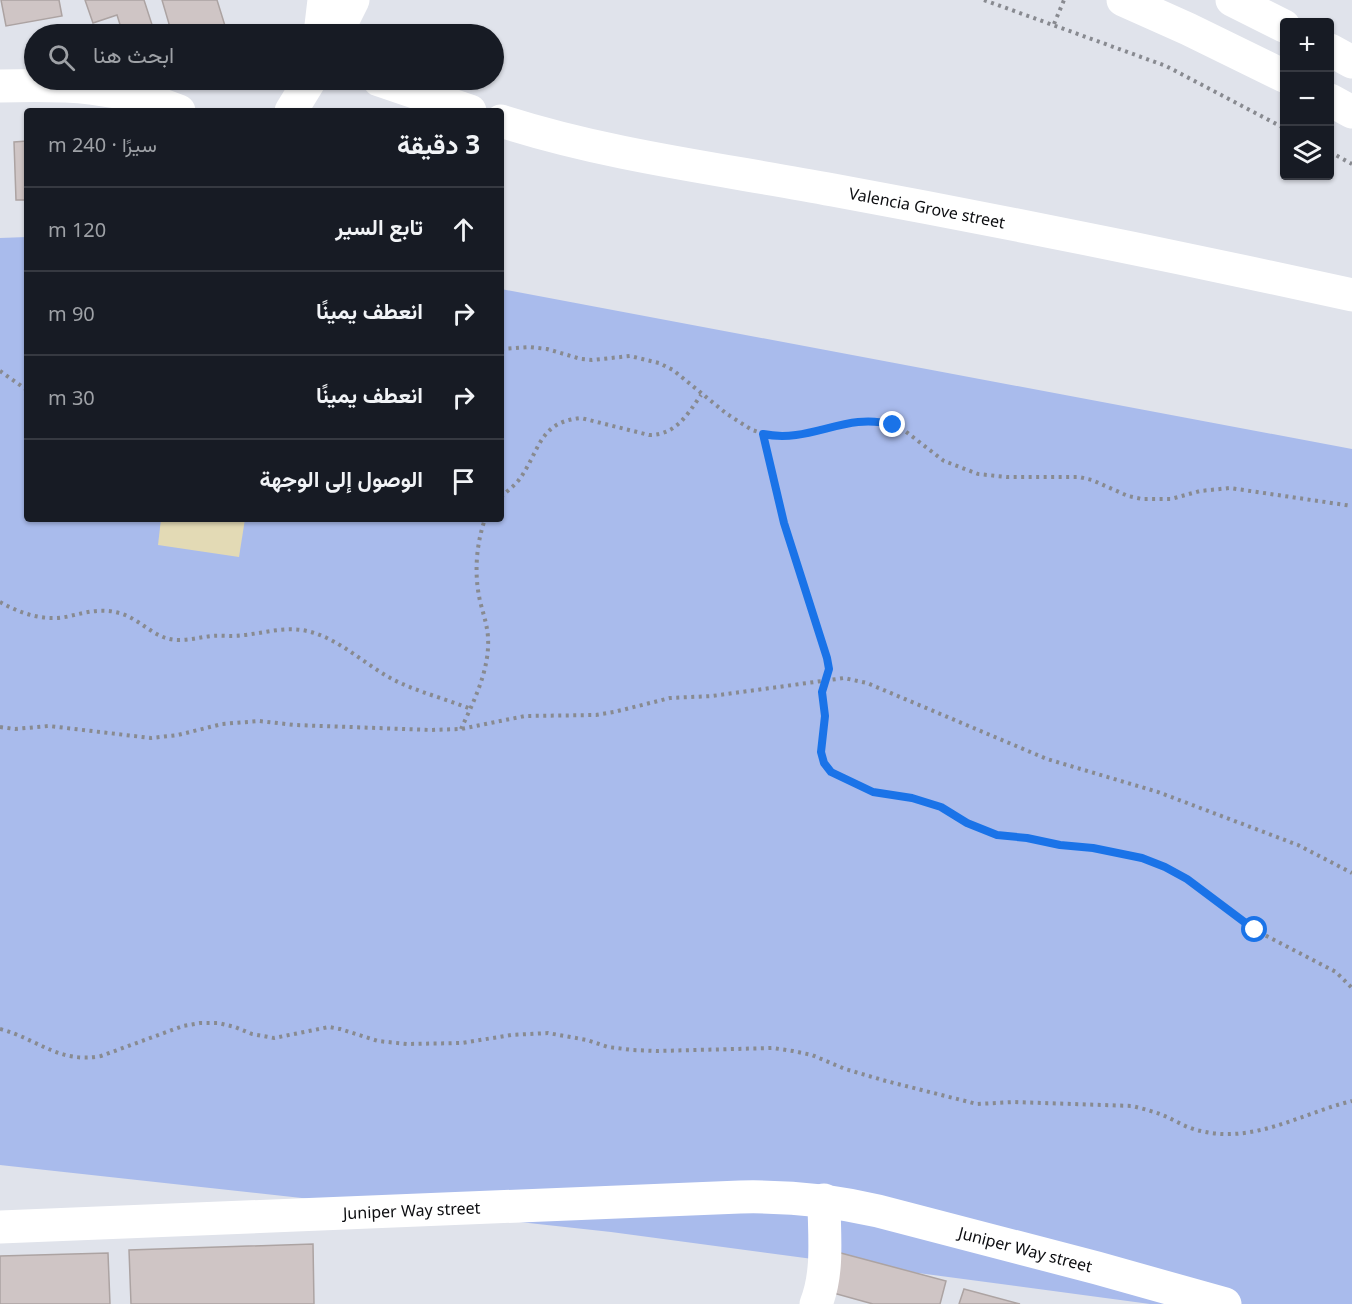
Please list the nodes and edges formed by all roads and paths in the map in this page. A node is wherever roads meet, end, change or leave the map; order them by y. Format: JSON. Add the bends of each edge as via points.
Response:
{"nodes":[{"id":1,"x":324,"y":0,"type":"edge"},
{"id":2,"x":353,"y":0,"type":"edge"},
{"id":3,"x":984,"y":0,"type":"edge"},
{"id":4,"x":1064,"y":0,"type":"edge"},
{"id":5,"x":1123,"y":0,"type":"edge"},
{"id":6,"x":1232,"y":0,"type":"edge"},
{"id":7,"x":1272,"y":16,"type":"edge"},
{"id":8,"x":321,"y":24,"type":"edge"},
{"id":9,"x":341,"y":24,"type":"edge"},
{"id":10,"x":1054,"y":24,"type":"junction"},
{"id":11,"x":1334,"y":53,"type":"edge"},
{"id":12,"x":1352,"y":62,"type":"edge"},
{"id":13,"x":1280,"y":74,"type":"edge"},
{"id":14,"x":0,"y":86,"type":"edge"},
{"id":15,"x":24,"y":86,"type":"edge"},
{"id":16,"x":111,"y":90,"type":"edge"},
{"id":17,"x":304,"y":90,"type":"edge"},
{"id":18,"x":408,"y":90,"type":"edge"},
{"id":19,"x":1334,"y":103,"type":"edge"},
{"id":20,"x":171,"y":108,"type":"edge"},
{"id":21,"x":293,"y":108,"type":"edge"},
{"id":22,"x":461,"y":108,"type":"edge"},
{"id":23,"x":1352,"y":112,"type":"edge"},
{"id":24,"x":504,"y":122,"type":"edge"},
{"id":25,"x":1280,"y":126,"type":"edge"},
{"id":26,"x":1334,"y":155,"type":"edge"},
{"id":27,"x":1352,"y":164,"type":"edge"},
{"id":28,"x":1352,"y":295,"type":"edge"},
{"id":29,"x":504,"y":349,"type":"edge"},
{"id":30,"x":0,"y":370,"type":"edge"},
{"id":31,"x":24,"y":388,"type":"edge"},
{"id":32,"x":701,"y":395,"type":"junction"},
{"id":33,"x":763,"y":434,"type":"junction"},
{"id":34,"x":504,"y":494,"type":"edge"},
{"id":35,"x":1352,"y":506,"type":"edge"},
{"id":36,"x":484,"y":522,"type":"edge"},
{"id":37,"x":0,"y":602,"type":"edge"},
{"id":38,"x":825,"y":681,"type":"junction"},
{"id":39,"x":471,"y":709,"type":"junction"},
{"id":40,"x":0,"y":727,"type":"edge"},
{"id":41,"x":461,"y":729,"type":"junction"},
{"id":42,"x":1352,"y":873,"type":"edge"},
{"id":43,"x":1352,"y":988,"type":"edge"},
{"id":44,"x":0,"y":1029,"type":"edge"},
{"id":45,"x":1352,"y":1101,"type":"edge"},
{"id":46,"x":824,"y":1200,"type":"junction"},
{"id":47,"x":0,"y":1227,"type":"edge"},
{"id":48,"x":816,"y":1304,"type":"edge"},
{"id":49,"x":1225,"y":1304,"type":"edge"}],
"edges":[{"from":1,"to":8,"type":"street"},
{"from":2,"to":9,"type":"street"},
{"from":3,"to":10,"type":"path"},
{"from":4,"to":10,"type":"path"},
{"from":5,"to":13,"type":"street"},
{"from":6,"to":7,"type":"street"},
{"from":10,"to":25,"type":"path","via":[[1166,66]]},
{"from":11,"to":12,"type":"street"},
{"from":14,"to":15,"type":"street"},
{"from":16,"to":20,"type":"street"},
{"from":17,"to":21,"type":"street"},
{"from":18,"to":22,"type":"street"},
{"from":19,"to":23,"type":"street"},
{"from":24,"to":28,"type":"street","name":"Valencia Grove street","via":[[634,156],[1047,230]]},
{"from":26,"to":27,"type":"path"},
{"from":29,"to":32,"type":"path","via":[[529,347],[592,360],[645,358],[673,370]]},
{"from":30,"to":31,"type":"path"},
{"from":32,"to":33,"type":"path"},
{"from":32,"to":34,"type":"path","via":[[679,425],[657,435],[581,418],[558,423],[543,436],[518,481]]},
{"from":33,"to":35,"type":"path","via":[[799,435],[854,421],[881,421],[905,431],[944,461],[978,474],[1079,477],[1142,499],[1171,499],[1230,488]]},
{"from":33,"to":38,"type":"path","via":[[784,523],[827,658]]},
{"from":36,"to":39,"type":"path","via":[[477,580],[486,621],[487,657]]},
{"from":37,"to":39,"type":"path","via":[[45,617],[94,610],[119,613],[173,640],[288,629],[306,631],[329,639],[395,680]]},
{"from":38,"to":41,"type":"path","via":[[670,698],[596,715],[525,716]]},
{"from":38,"to":42,"type":"path","via":[[844,678],[867,683],[1047,759],[1148,789],[1298,845]]},
{"from":38,"to":43,"type":"path","via":[[821,752],[824,763],[841,779],[885,795],[941,807],[997,835],[1118,852],[1165,867],[1208,893],[1255,930],[1336,972]]},
{"from":39,"to":41,"type":"path"},
{"from":40,"to":41,"type":"path","via":[[49,726],[151,738],[259,721]]},
{"from":44,"to":45,"type":"path","via":[[72,1058],[101,1056],[200,1023],[235,1027],[274,1038],[340,1029],[378,1041],[408,1044],[462,1043],[529,1033],[565,1035],[633,1050],[773,1048],[812,1055],[845,1069],[968,1103],[1132,1106],[1201,1131],[1221,1134],[1261,1131]]},
{"from":46,"to":47,"type":"street","name":"Juniper Way street","via":[[740,1197]]},
{"from":46,"to":48,"type":"street","via":[[825,1255]]},
{"from":46,"to":49,"type":"street","name":"Juniper Way street","via":[[965,1233]]}]}
